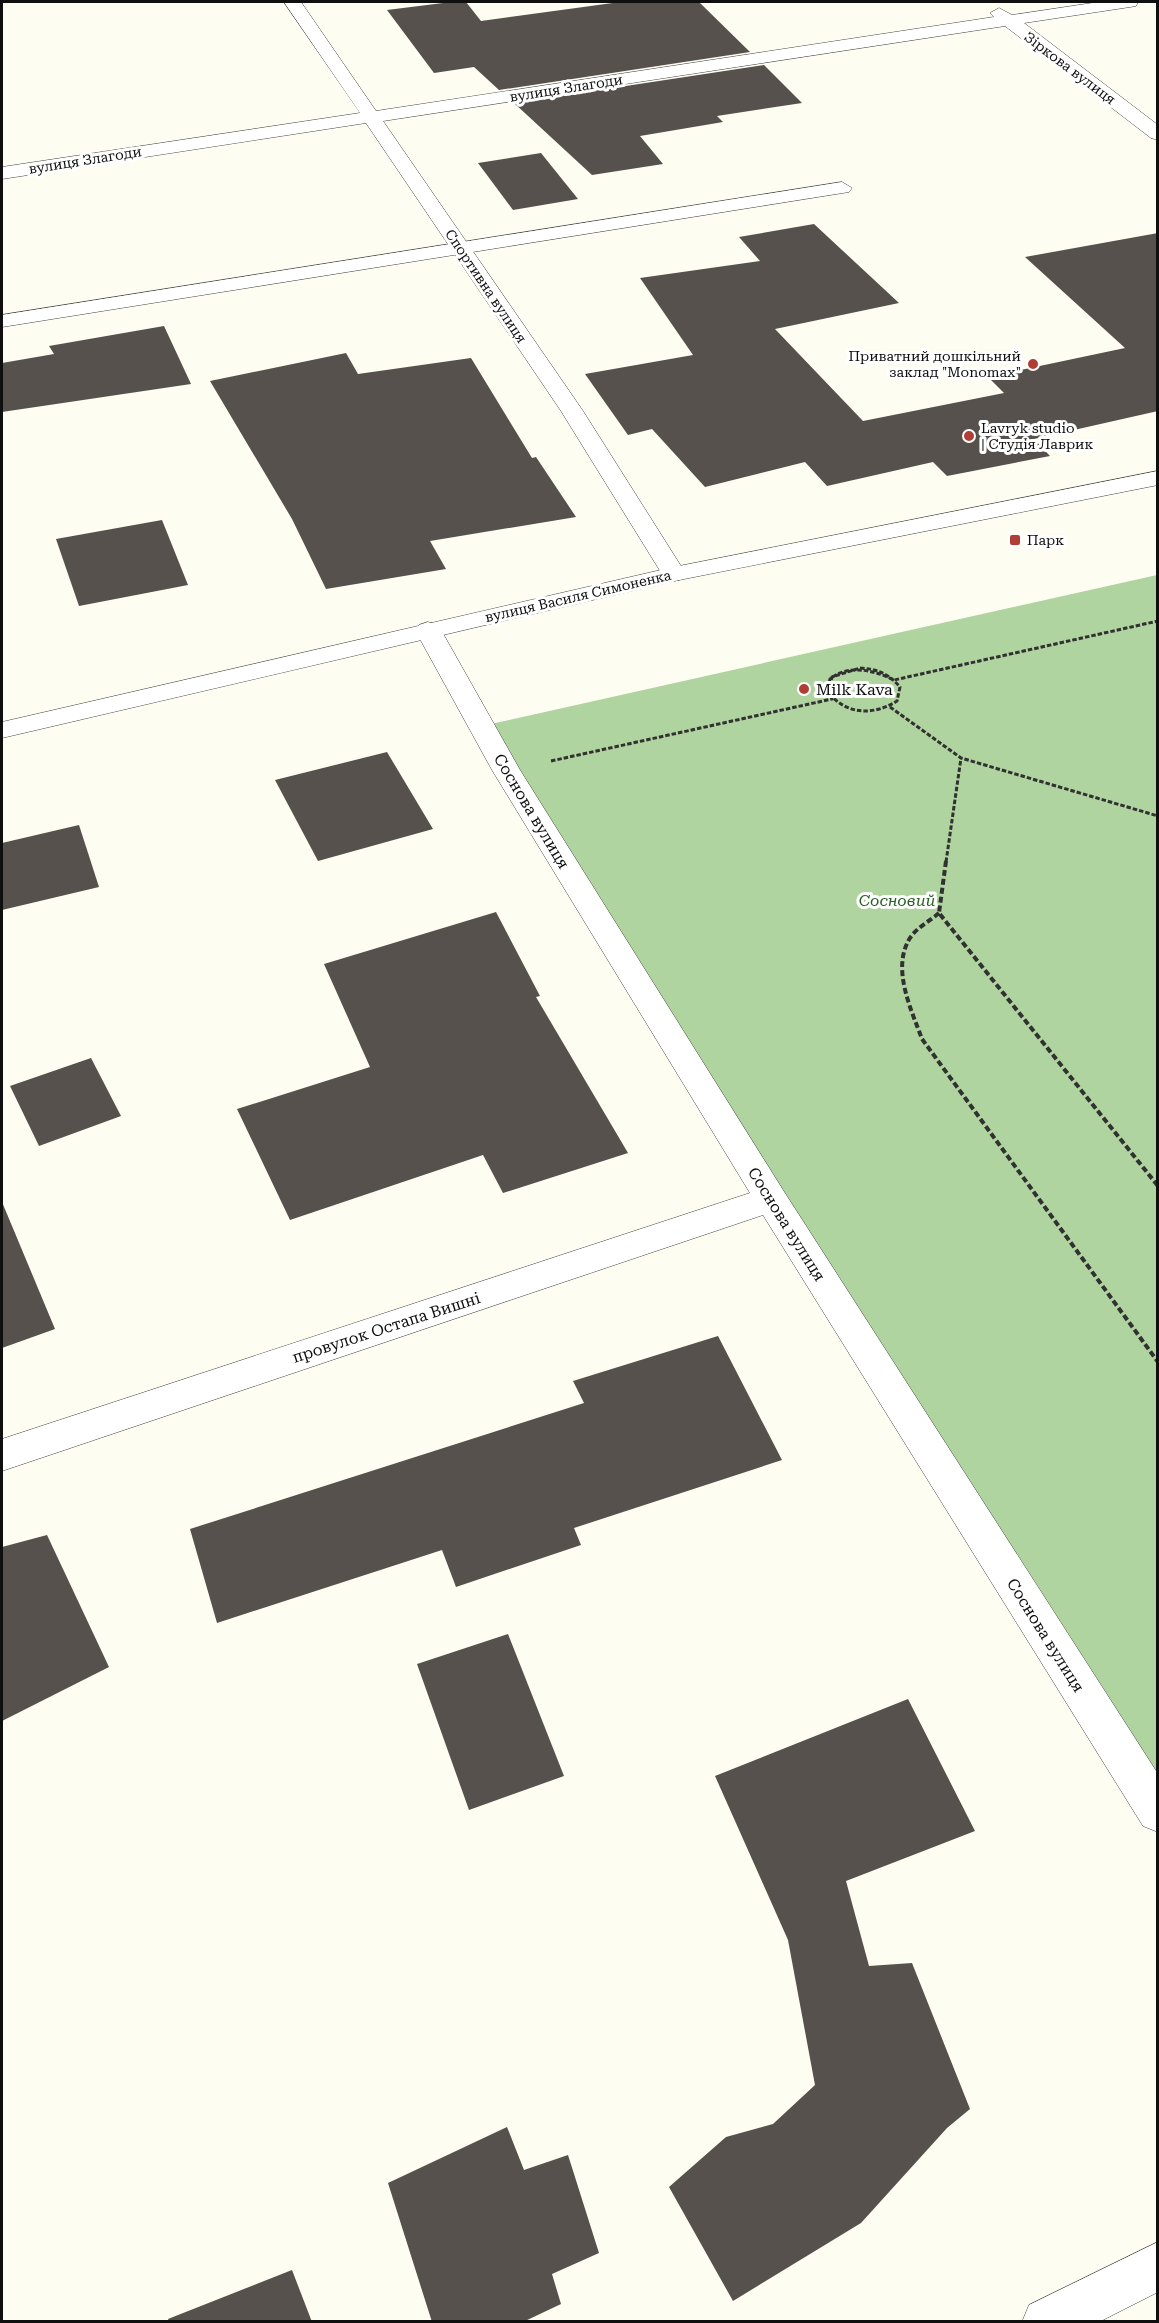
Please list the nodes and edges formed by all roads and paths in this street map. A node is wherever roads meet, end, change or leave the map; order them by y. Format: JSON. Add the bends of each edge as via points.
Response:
{"nodes":[{"id":1,"x":293,"y":2,"type":"edge"},
{"id":2,"x":982,"y":2,"type":"edge"},
{"id":3,"x":1130,"y":2,"type":"edge"},
{"id":4,"x":1008,"y":20,"type":"junction"},
{"id":5,"x":374,"y":117,"type":"junction"},
{"id":6,"x":1158,"y":134,"type":"edge"},
{"id":7,"x":2,"y":173,"type":"edge"},
{"id":8,"x":842,"y":188,"type":"dead end"},
{"id":9,"x":459,"y":248,"type":"junction"},
{"id":10,"x":2,"y":321,"type":"edge"},
{"id":11,"x":1158,"y":478,"type":"edge"},
{"id":12,"x":674,"y":574,"type":"junction"},
{"id":13,"x":1158,"y":621,"type":"edge"},
{"id":14,"x":428,"y":630,"type":"junction"},
{"id":15,"x":894,"y":680,"type":"junction"},
{"id":16,"x":832,"y":699,"type":"junction"},
{"id":17,"x":890,"y":707,"type":"junction"},
{"id":18,"x":2,"y":730,"type":"edge"},
{"id":19,"x":961,"y":758,"type":"junction"},
{"id":20,"x":506,"y":770,"type":"junction"},
{"id":21,"x":1158,"y":816,"type":"edge"},
{"id":22,"x":939,"y":913,"type":"junction"},
{"id":23,"x":1158,"y":1186,"type":"edge"},
{"id":24,"x":771,"y":1199,"type":"junction"},
{"id":25,"x":1158,"y":1362,"type":"edge"},
{"id":26,"x":2,"y":1455,"type":"edge"},
{"id":27,"x":1158,"y":1812,"type":"edge"},
{"id":28,"x":1158,"y":2266,"type":"edge"},
{"id":29,"x":1046,"y":2322,"type":"edge"}],
"edges":[{"from":1,"to":5,"type":"street","name":"Спортивна вулиця"},
{"from":2,"to":4,"type":"street","name":"Зіркова вулиця"},
{"from":3,"to":4,"type":"street","name":"вулиця Злагоди"},
{"from":4,"to":5,"type":"street","name":"вулиця Злагоди"},
{"from":4,"to":6,"type":"street","name":"Зіркова вулиця"},
{"from":5,"to":7,"type":"street","name":"вулиця Злагоди"},
{"from":5,"to":9,"type":"street","name":"Спортивна вулиця"},
{"from":8,"to":9,"type":"street"},
{"from":9,"to":10,"type":"street"},
{"from":9,"to":12,"type":"street","name":"Спортивна вулиця","via":[[572,411]]},
{"from":11,"to":12,"type":"street","name":"вулиця Василя Симоненка"},
{"from":12,"to":14,"type":"street","name":"вулиця Василя Симоненка"},
{"from":13,"to":15,"type":"path"},
{"from":14,"to":18,"type":"street","name":"вулиця Василя Симоненка"},
{"from":14,"to":20,"type":"street","name":"Соснова вулиця"},
{"from":15,"to":16,"type":"path","via":[[875,670],[845,671],[832,677],[828,692]]},
{"from":15,"to":17,"type":"path","via":[[900,694]]},
{"from":16,"to":17,"type":"path","via":[[859,711]]},
{"from":16,"to":20,"type":"path"},
{"from":17,"to":19,"type":"path"},
{"from":19,"to":21,"type":"path"},
{"from":19,"to":22,"type":"path"},
{"from":20,"to":24,"type":"street","name":"Соснова вулиця"},
{"from":22,"to":23,"type":"path"},
{"from":22,"to":25,"type":"path","via":[[910,938],[903,962],[907,998],[922,1039]]},
{"from":24,"to":26,"type":"street","name":"провулок Остапа Вишні"},
{"from":24,"to":27,"type":"street","name":"Соснова вулиця"},
{"from":28,"to":29,"type":"street"}]}
